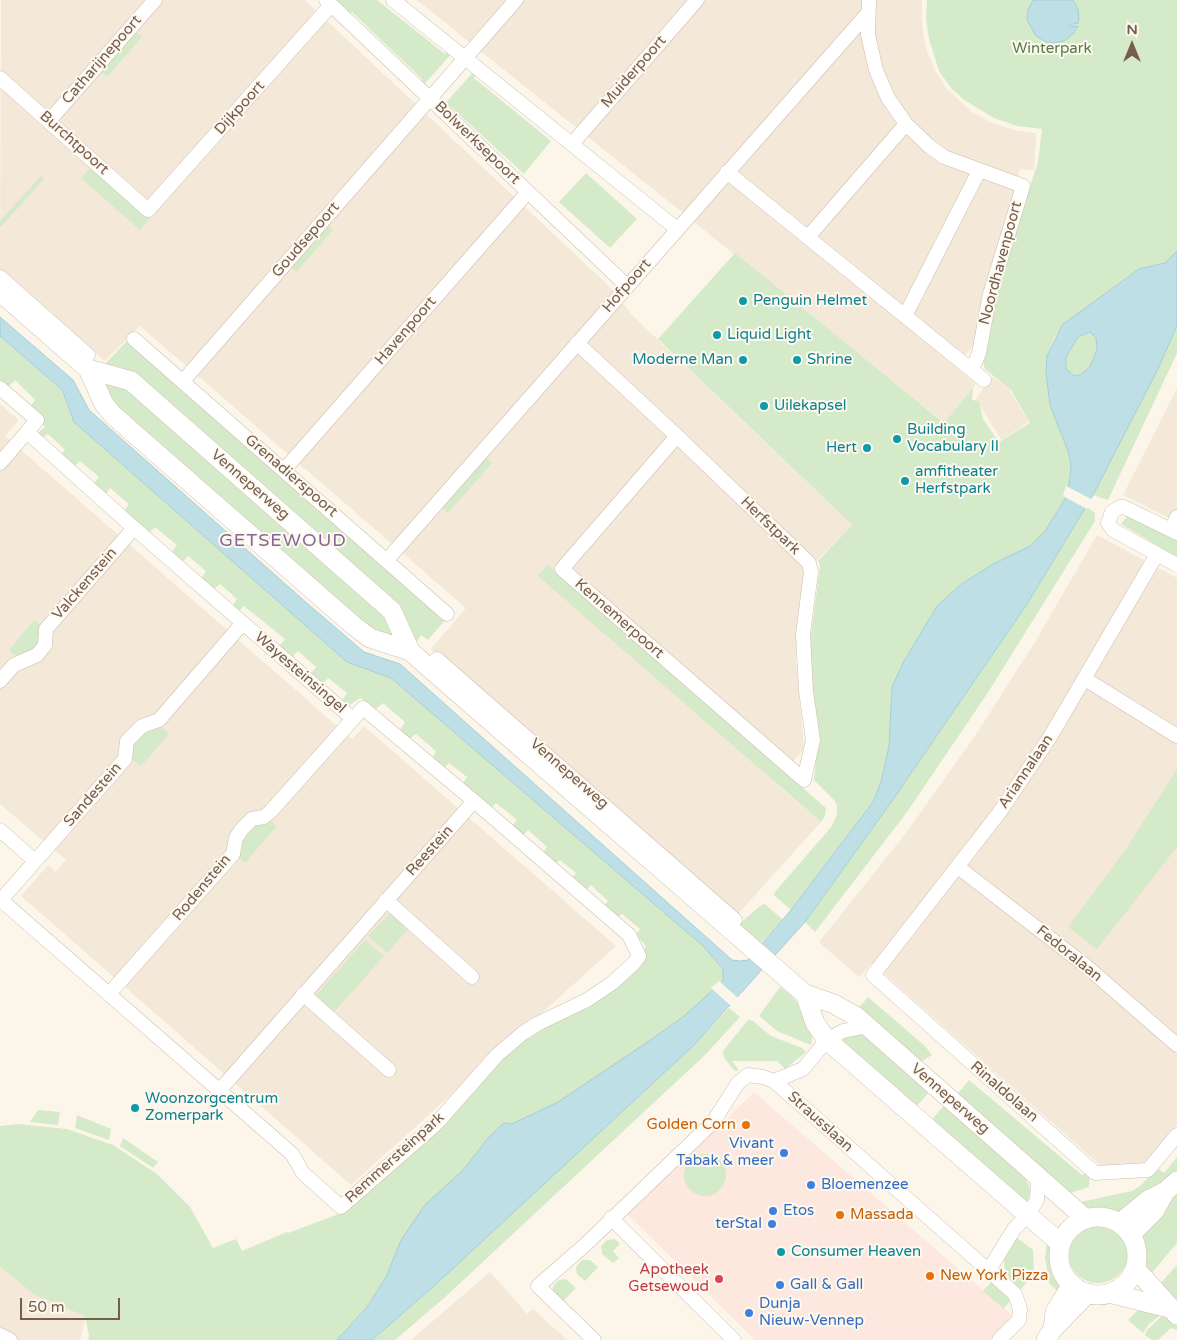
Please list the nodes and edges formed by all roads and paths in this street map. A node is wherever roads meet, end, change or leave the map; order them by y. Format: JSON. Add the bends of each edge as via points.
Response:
{"nodes":[{"id":1,"x":155,"y":0,"type":"edge"},
{"id":2,"x":394,"y":0,"type":"edge"},
{"id":3,"x":516,"y":0,"type":"edge"},
{"id":4,"x":697,"y":0,"type":"edge"},
{"id":5,"x":329,"y":2,"type":"edge"},
{"id":6,"x":868,"y":7,"type":"edge"},
{"id":7,"x":465,"y":58,"type":"junction"},
{"id":8,"x":0,"y":78,"type":"edge"},
{"id":9,"x":430,"y":98,"type":"junction"},
{"id":10,"x":49,"y":121,"type":"junction"},
{"id":11,"x":906,"y":124,"type":"junction"},
{"id":12,"x":572,"y":144,"type":"junction"},
{"id":13,"x":979,"y":171,"type":"junction"},
{"id":14,"x":727,"y":172,"type":"junction"},
{"id":15,"x":528,"y":192,"type":"junction"},
{"id":16,"x":148,"y":210,"type":"joint"},
{"id":17,"x":677,"y":229,"type":"junction"},
{"id":18,"x":808,"y":237,"type":"junction"},
{"id":19,"x":0,"y":277,"type":"edge"},
{"id":20,"x":627,"y":286,"type":"junction"},
{"id":21,"x":0,"y":292,"type":"edge"},
{"id":22,"x":906,"y":316,"type":"junction"},
{"id":23,"x":134,"y":339,"type":"dead end"},
{"id":24,"x":577,"y":343,"type":"junction"},
{"id":25,"x":73,"y":350,"type":"junction"},
{"id":26,"x":88,"y":362,"type":"junction"},
{"id":27,"x":972,"y":369,"type":"junction"},
{"id":28,"x":984,"y":380,"type":"dead end"},
{"id":29,"x":183,"y":381,"type":"junction"},
{"id":30,"x":0,"y":388,"type":"edge"},
{"id":31,"x":27,"y":432,"type":"junction"},
{"id":32,"x":677,"y":436,"type":"junction"},
{"id":33,"x":0,"y":463,"type":"edge"},
{"id":34,"x":284,"y":470,"type":"junction"},
{"id":35,"x":1175,"y":527,"type":"edge"},
{"id":36,"x":134,"y":528,"type":"junction"},
{"id":37,"x":1157,"y":554,"type":"junction"},
{"id":38,"x":388,"y":560,"type":"junction"},
{"id":39,"x":1177,"y":565,"type":"edge"},
{"id":40,"x":447,"y":614,"type":"dead end"},
{"id":41,"x":242,"y":624,"type":"junction"},
{"id":42,"x":410,"y":651,"type":"junction"},
{"id":43,"x":1085,"y":679,"type":"junction"},
{"id":44,"x":0,"y":681,"type":"edge"},
{"id":45,"x":353,"y":719,"type":"junction"},
{"id":46,"x":1177,"y":736,"type":"edge"},
{"id":47,"x":763,"y":745,"type":"joint"},
{"id":48,"x":474,"y":802,"type":"junction"},
{"id":49,"x":0,"y":830,"type":"edge"},
{"id":50,"x":35,"y":861,"type":"junction"},
{"id":51,"x":958,"y":867,"type":"junction"},
{"id":52,"x":386,"y":900,"type":"junction"},
{"id":53,"x":1,"y":901,"type":"edge"},
{"id":54,"x":707,"y":903,"type":"junction"},
{"id":55,"x":735,"y":920,"type":"dead end"},
{"id":56,"x":639,"y":956,"type":"joint"},
{"id":57,"x":873,"y":975,"type":"joint"},
{"id":58,"x":472,"y":977,"type":"dead end"},
{"id":59,"x":110,"y":994,"type":"junction"},
{"id":60,"x":303,"y":994,"type":"junction"},
{"id":61,"x":804,"y":994,"type":"junction"},
{"id":62,"x":868,"y":1026,"type":"junction"},
{"id":63,"x":827,"y":1040,"type":"junction"},
{"id":64,"x":1177,"y":1044,"type":"edge"},
{"id":65,"x":389,"y":1070,"type":"dead end"},
{"id":66,"x":774,"y":1081,"type":"junction"},
{"id":67,"x":219,"y":1091,"type":"junction"},
{"id":68,"x":1177,"y":1135,"type":"edge"},
{"id":69,"x":1038,"y":1176,"type":"junction"},
{"id":70,"x":1171,"y":1186,"type":"edge"},
{"id":71,"x":1027,"y":1216,"type":"junction"},
{"id":72,"x":612,"y":1218,"type":"junction"},
{"id":73,"x":1086,"y":1219,"type":"junction"},
{"id":74,"x":1125,"y":1229,"type":"junction"},
{"id":75,"x":1061,"y":1244,"type":"junction"},
{"id":76,"x":1135,"y":1268,"type":"junction"},
{"id":77,"x":989,"y":1270,"type":"junction"},
{"id":78,"x":1080,"y":1289,"type":"junction"},
{"id":79,"x":1109,"y":1293,"type":"junction"},
{"id":80,"x":1173,"y":1312,"type":"edge"},
{"id":81,"x":0,"y":1334,"type":"edge"},
{"id":82,"x":1049,"y":1334,"type":"edge"},
{"id":83,"x":10,"y":1340,"type":"edge"},
{"id":84,"x":594,"y":1340,"type":"edge"},
{"id":85,"x":734,"y":1340,"type":"edge"},
{"id":86,"x":999,"y":1340,"type":"edge"}],
"edges":[{"from":1,"to":10,"type":"street","name":"Catharijnepoort"},
{"from":2,"to":7,"type":"street"},
{"from":3,"to":7,"type":"street","name":"Goudsepoort"},
{"from":4,"to":12,"type":"street","name":"Muiderpoort"},
{"from":5,"to":9,"type":"street","name":"Bolwerksepoort"},
{"from":5,"to":16,"type":"street","name":"Dijkpoort"},
{"from":6,"to":11,"type":"street","via":[[870,46],[876,70],[888,98]]},
{"from":6,"to":14,"type":"street","name":"Hofpoort"},
{"from":7,"to":9,"type":"street","name":"Goudsepoort"},
{"from":7,"to":12,"type":"street"},
{"from":8,"to":10,"type":"street","name":"Burchtpoort"},
{"from":9,"to":15,"type":"street","name":"Bolwerksepoort"},
{"from":9,"to":29,"type":"street","name":"Goudsepoort"},
{"from":10,"to":16,"type":"street","name":"Burchtpoort"},
{"from":11,"to":13,"type":"street","via":[[944,157]]},
{"from":11,"to":18,"type":"street"},
{"from":12,"to":17,"type":"street"},
{"from":13,"to":22,"type":"street"},
{"from":13,"to":27,"type":"street","name":"Noordhavenpoort","via":[[1023,186],[990,294],[979,352]]},
{"from":14,"to":17,"type":"street","name":"Hofpoort"},
{"from":14,"to":18,"type":"street"},
{"from":15,"to":20,"type":"street","name":"Bolwerksepoort"},
{"from":15,"to":34,"type":"street","name":"Havenpoort"},
{"from":17,"to":20,"type":"street","name":"Hofpoort"},
{"from":18,"to":22,"type":"street"},
{"from":19,"to":25,"type":"street","name":"Venneperweg"},
{"from":20,"to":24,"type":"street","name":"Hofpoort"},
{"from":21,"to":25,"type":"street","name":"Venneperweg"},
{"from":22,"to":27,"type":"street"},
{"from":23,"to":29,"type":"street","name":"Grenadierspoort"},
{"from":24,"to":32,"type":"street","name":"Herfstpark"},
{"from":24,"to":38,"type":"street","name":"Hofpoort"},
{"from":25,"to":26,"type":"street","name":"Venneperweg"},
{"from":26,"to":42,"type":"street","name":"Venneperweg","via":[[131,381],[392,611]]},
{"from":26,"to":42,"type":"street","name":"Venneperweg","via":[[104,404],[113,415],[370,638]]},
{"from":27,"to":28,"type":"street"},
{"from":29,"to":34,"type":"street","name":"Grenadierspoort"},
{"from":30,"to":31,"type":"street","via":[[37,420]]},
{"from":31,"to":33,"type":"street"},
{"from":31,"to":36,"type":"street","name":"Wayesteinsingel"},
{"from":32,"to":47,"type":"street","name":"Kennemerpoort","via":[[562,570]]},
{"from":32,"to":47,"type":"street","name":"Herfstpark","via":[[809,564],[811,572],[803,634],[813,740],[804,780]]},
{"from":34,"to":38,"type":"street","name":"Grenadierspoort"},
{"from":35,"to":37,"type":"street","via":[[1124,507],[1112,512],[1108,523],[1113,530]]},
{"from":36,"to":41,"type":"street","name":"Wayesteinsingel"},
{"from":36,"to":44,"type":"street","name":"Valckenstein","via":[[46,629],[45,645],[37,655],[14,665]]},
{"from":37,"to":39,"type":"street"},
{"from":37,"to":43,"type":"street","name":"Ariannalaan"},
{"from":38,"to":40,"type":"street","name":"Grenadierspoort"},
{"from":41,"to":45,"type":"street","name":"Wayesteinsingel"},
{"from":41,"to":50,"type":"street","name":"Sandestein","via":[[159,720],[142,726],[127,741],[125,758]]},
{"from":42,"to":54,"type":"street","name":"Venneperweg"},
{"from":43,"to":46,"type":"street"},
{"from":43,"to":51,"type":"street","name":"Ariannalaan","via":[[999,813]]},
{"from":45,"to":48,"type":"street","name":"Wayesteinsingel","via":[[363,708]]},
{"from":45,"to":59,"type":"street","name":"Rodenstein","via":[[271,811],[264,817],[252,819],[242,829],[232,854]]},
{"from":48,"to":52,"type":"street","name":"Reestein"},
{"from":48,"to":56,"type":"street","name":"Wayesteinsingel","via":[[629,935]]},
{"from":49,"to":50,"type":"street"},
{"from":50,"to":53,"type":"street","name":"Sandestein"},
{"from":51,"to":57,"type":"street","name":"Ariannalaan"},
{"from":51,"to":64,"type":"street","name":"Fedoralaan","via":[[1071,954]]},
{"from":52,"to":58,"type":"street"},
{"from":52,"to":60,"type":"street","name":"Reestein"},
{"from":53,"to":59,"type":"street","name":"Remmersteinpark"},
{"from":54,"to":55,"type":"street","name":"Venneperweg"},
{"from":54,"to":61,"type":"street","name":"Venneperweg","via":[[743,942]]},
{"from":56,"to":67,"type":"street","name":"Remmersteinpark","via":[[612,983],[592,997],[523,1033],[497,1055],[436,1124],[341,1207],[303,1172],[292,1154]]},
{"from":57,"to":68,"type":"street","name":"Rinaldolaan","via":[[1094,1173],[1148,1170]]},
{"from":59,"to":67,"type":"street","name":"Remmersteinpark"},
{"from":60,"to":65,"type":"street"},
{"from":60,"to":67,"type":"street","name":"Reestein"},
{"from":61,"to":62,"type":"street","name":"Venneperweg","via":[[834,1004]]},
{"from":61,"to":63,"type":"street","name":"Venneperweg","via":[[815,1023]]},
{"from":62,"to":63,"type":"street","via":[[843,1031]]},
{"from":62,"to":69,"type":"street","name":"Venneperweg"},
{"from":63,"to":66,"type":"street","via":[[803,1069]]},
{"from":63,"to":71,"type":"street","name":"Venneperweg"},
{"from":66,"to":72,"type":"street","name":"Strausslaan","via":[[748,1075],[738,1083],[713,1122]]},
{"from":66,"to":77,"type":"street","name":"Strausslaan"},
{"from":69,"to":71,"type":"street","via":[[1037,1200]]},
{"from":69,"to":73,"type":"street","name":"Venneperweg"},
{"from":70,"to":74,"type":"street","via":[[1148,1200]]},
{"from":71,"to":75,"type":"street","name":"Venneperweg"},
{"from":71,"to":77,"type":"street","via":[[1014,1229]]},
{"from":72,"to":84,"type":"street","name":"Strausslaan","via":[[538,1286]]},
{"from":72,"to":85,"type":"street"},
{"from":73,"to":74,"type":"street","via":[[1103,1217]]},
{"from":73,"to":75,"type":"street","via":[[1075,1224]]},
{"from":74,"to":76,"type":"street","via":[[1137,1251]]},
{"from":75,"to":78,"type":"street","via":[[1061,1266]]},
{"from":76,"to":79,"type":"street","via":[[1122,1286]]},
{"from":76,"to":80,"type":"street"},
{"from":77,"to":86,"type":"street","name":"Strausslaan","via":[[1015,1294],[1020,1309],[1019,1320]]},
{"from":78,"to":79,"type":"street"},
{"from":78,"to":82,"type":"street"},
{"from":79,"to":80,"type":"street"},
{"from":81,"to":83,"type":"street"}]}
